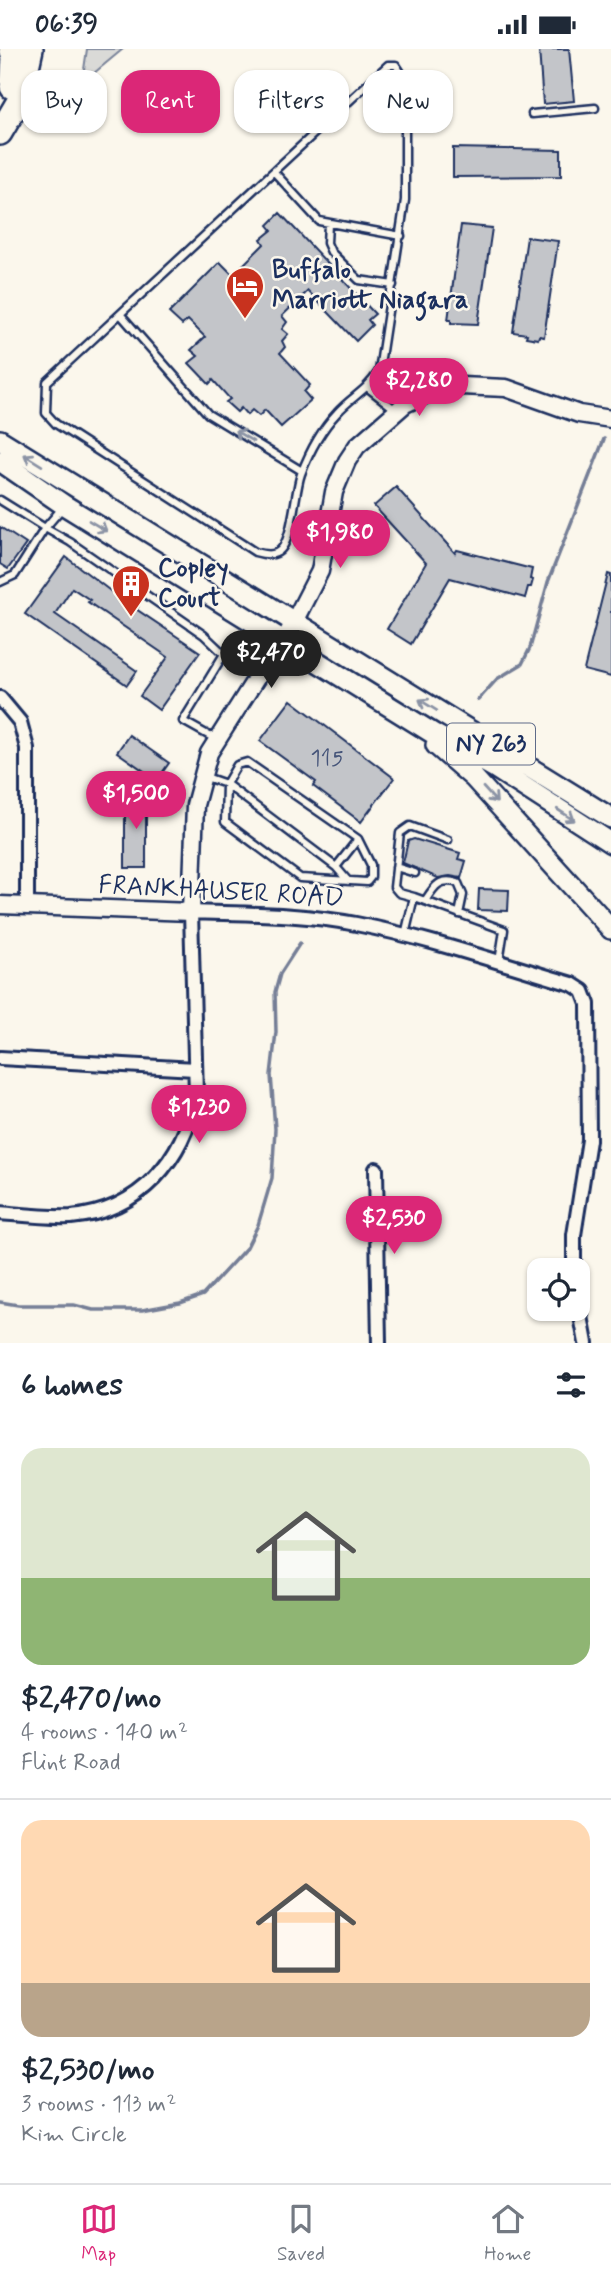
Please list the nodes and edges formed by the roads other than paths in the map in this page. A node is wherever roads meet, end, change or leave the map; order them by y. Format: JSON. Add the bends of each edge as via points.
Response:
{"nodes":[{"id":1,"x":11,"y":49,"type":"edge"},
{"id":2,"x":31,"y":49,"type":"edge"},
{"id":3,"x":595,"y":108,"type":"dead end"},
{"id":4,"x":532,"y":114,"type":"dead end"},
{"id":5,"x":0,"y":116,"type":"edge"},
{"id":6,"x":0,"y":132,"type":"edge"},
{"id":7,"x":275,"y":173,"type":"junction"},
{"id":8,"x":328,"y":223,"type":"junction"},
{"id":9,"x":401,"y":236,"type":"junction"},
{"id":10,"x":393,"y":285,"type":"junction"},
{"id":11,"x":121,"y":315,"type":"junction"},
{"id":12,"x":368,"y":388,"type":"junction"},
{"id":13,"x":396,"y":410,"type":"junction"},
{"id":14,"x":611,"y":419,"type":"edge"},
{"id":15,"x":0,"y":440,"type":"edge"},
{"id":16,"x":0,"y":461,"type":"edge"},
{"id":17,"x":302,"y":471,"type":"junction"},
{"id":18,"x":0,"y":500,"type":"edge"},
{"id":19,"x":64,"y":505,"type":"junction"},
{"id":20,"x":45,"y":528,"type":"junction"},
{"id":21,"x":0,"y":582,"type":"edge"},
{"id":22,"x":294,"y":623,"type":"junction"},
{"id":23,"x":284,"y":641,"type":"junction"},
{"id":24,"x":0,"y":698,"type":"edge"},
{"id":25,"x":404,"y":715,"type":"junction"},
{"id":26,"x":218,"y":740,"type":"junction"},
{"id":27,"x":201,"y":776,"type":"junction"},
{"id":28,"x":226,"y":784,"type":"junction"},
{"id":29,"x":611,"y":818,"type":"edge"},
{"id":30,"x":358,"y":839,"type":"junction"},
{"id":31,"x":448,"y":840,"type":"dead end"},
{"id":32,"x":611,"y":843,"type":"edge"},
{"id":33,"x":335,"y":867,"type":"junction"},
{"id":34,"x":396,"y":867,"type":"junction"},
{"id":35,"x":415,"y":873,"type":"dead end"},
{"id":36,"x":348,"y":881,"type":"junction"},
{"id":37,"x":414,"y":897,"type":"junction"},
{"id":38,"x":425,"y":901,"type":"junction"},
{"id":39,"x":0,"y":905,"type":"edge"},
{"id":40,"x":27,"y":907,"type":"junction"},
{"id":41,"x":191,"y":912,"type":"junction"},
{"id":42,"x":459,"y":913,"type":"junction"},
{"id":43,"x":611,"y":929,"type":"edge"},
{"id":44,"x":405,"y":935,"type":"junction"},
{"id":45,"x":499,"y":963,"type":"junction"},
{"id":46,"x":0,"y":1058,"type":"edge"},
{"id":47,"x":195,"y":1069,"type":"junction"},
{"id":48,"x":376,"y":1169,"type":"dead end"},
{"id":49,"x":0,"y":1213,"type":"edge"},
{"id":50,"x":574,"y":1258,"type":"edge"},
{"id":51,"x":582,"y":1321,"type":"edge"},
{"id":52,"x":379,"y":1343,"type":"edge"},
{"id":53,"x":586,"y":1343,"type":"edge"}],
"edges":[{"from":1,"to":5,"type":"highway","via":[[12,87]]},
{"from":2,"to":6,"type":"highway","via":[[20,99]]},
{"from":3,"to":4,"type":"lane"},
{"from":7,"to":8,"type":"lane","via":[[318,221]]},
{"from":7,"to":9,"type":"lane","via":[[380,70],[396,65],[405,79]]},
{"from":7,"to":11,"type":"lane"},
{"from":8,"to":9,"type":"lane"},
{"from":8,"to":10,"type":"lane","via":[[331,252],[359,279]]},
{"from":9,"to":10,"type":"lane"},
{"from":10,"to":12,"type":"lane","via":[[379,371]]},
{"from":17,"to":11,"type":"lane","one_way":true,"via":[[208,414]]},
{"from":11,"to":17,"type":"lane","via":[[47,382],[46,413],[56,424],[263,554],[280,552],[288,541]]},
{"from":12,"to":13,"type":"lane"},
{"from":12,"to":17,"type":"lane","via":[[337,413]]},
{"from":13,"to":14,"type":"street","via":[[442,390],[495,386],[525,392],[579,414]]},
{"from":13,"to":22,"type":"street","via":[[358,446],[340,476],[320,571]]},
{"from":22,"to":15,"type":"main road","number":"NY 263","one_way":true},
{"from":16,"to":19,"type":"main road","number":"NY 263"},
{"from":18,"to":20,"type":"lane"},
{"from":19,"to":20,"type":"lane"},
{"from":19,"to":23,"type":"main road","number":"NY 263","one_way":true},
{"from":20,"to":21,"type":"lane","via":[[15,575]]},
{"from":20,"to":26,"type":"lane","via":[[204,635],[224,655],[183,720]]},
{"from":22,"to":23,"type":"street"},
{"from":29,"to":22,"type":"main road","number":"NY 263","one_way":true},
{"from":23,"to":25,"type":"main road","number":"NY 263"},
{"from":23,"to":26,"type":"street","via":[[269,657]]},
{"from":24,"to":40,"type":"street","via":[[20,722],[27,748]]},
{"from":25,"to":32,"type":"main road","number":"NY 263","one_way":true},
{"from":25,"to":43,"type":"main road","one_way":true,"via":[[474,778]]},
{"from":26,"to":27,"type":"street"},
{"from":27,"to":28,"type":"lane"},
{"from":27,"to":41,"type":"street","via":[[193,828]]},
{"from":28,"to":30,"type":"lane","via":[[237,765],[247,762]]},
{"from":28,"to":33,"type":"lane"},
{"from":28,"to":36,"type":"lane","via":[[225,822],[300,878]]},
{"from":30,"to":33,"type":"lane"},
{"from":30,"to":36,"type":"lane","via":[[372,865],[371,877],[367,882]]},
{"from":31,"to":34,"type":"lane","via":[[410,826],[400,833]]},
{"from":33,"to":36,"type":"lane"},
{"from":34,"to":35,"type":"lane"},
{"from":34,"to":37,"type":"lane","via":[[394,887]]},
{"from":37,"to":38,"type":"lane"},
{"from":37,"to":44,"type":"lane"},
{"from":38,"to":42,"type":"lane"},
{"from":38,"to":42,"type":"lane","via":[[443,880],[457,883],[463,895]]},
{"from":39,"to":40,"type":"street","name":"FRANKHAUSER ROAD"},
{"from":40,"to":41,"type":"street","name":"FRANKHAUSER ROAD"},
{"from":41,"to":44,"type":"street","name":"FRANKHAUSER ROAD","via":[[324,919]]},
{"from":41,"to":47,"type":"street"},
{"from":42,"to":45,"type":"lane","via":[[504,930]]},
{"from":44,"to":45,"type":"street","name":"FRANKHAUSER ROAD"},
{"from":45,"to":50,"type":"street","name":"FRANKHAUSER ROAD","via":[[572,984],[584,993],[588,1004],[589,1140]]},
{"from":46,"to":47,"type":"street"},
{"from":47,"to":49,"type":"street","via":[[196,1094],[185,1135],[166,1167],[139,1193],[87,1215]]},
{"from":48,"to":52,"type":"street"},
{"from":51,"to":53,"type":"street"}]}
